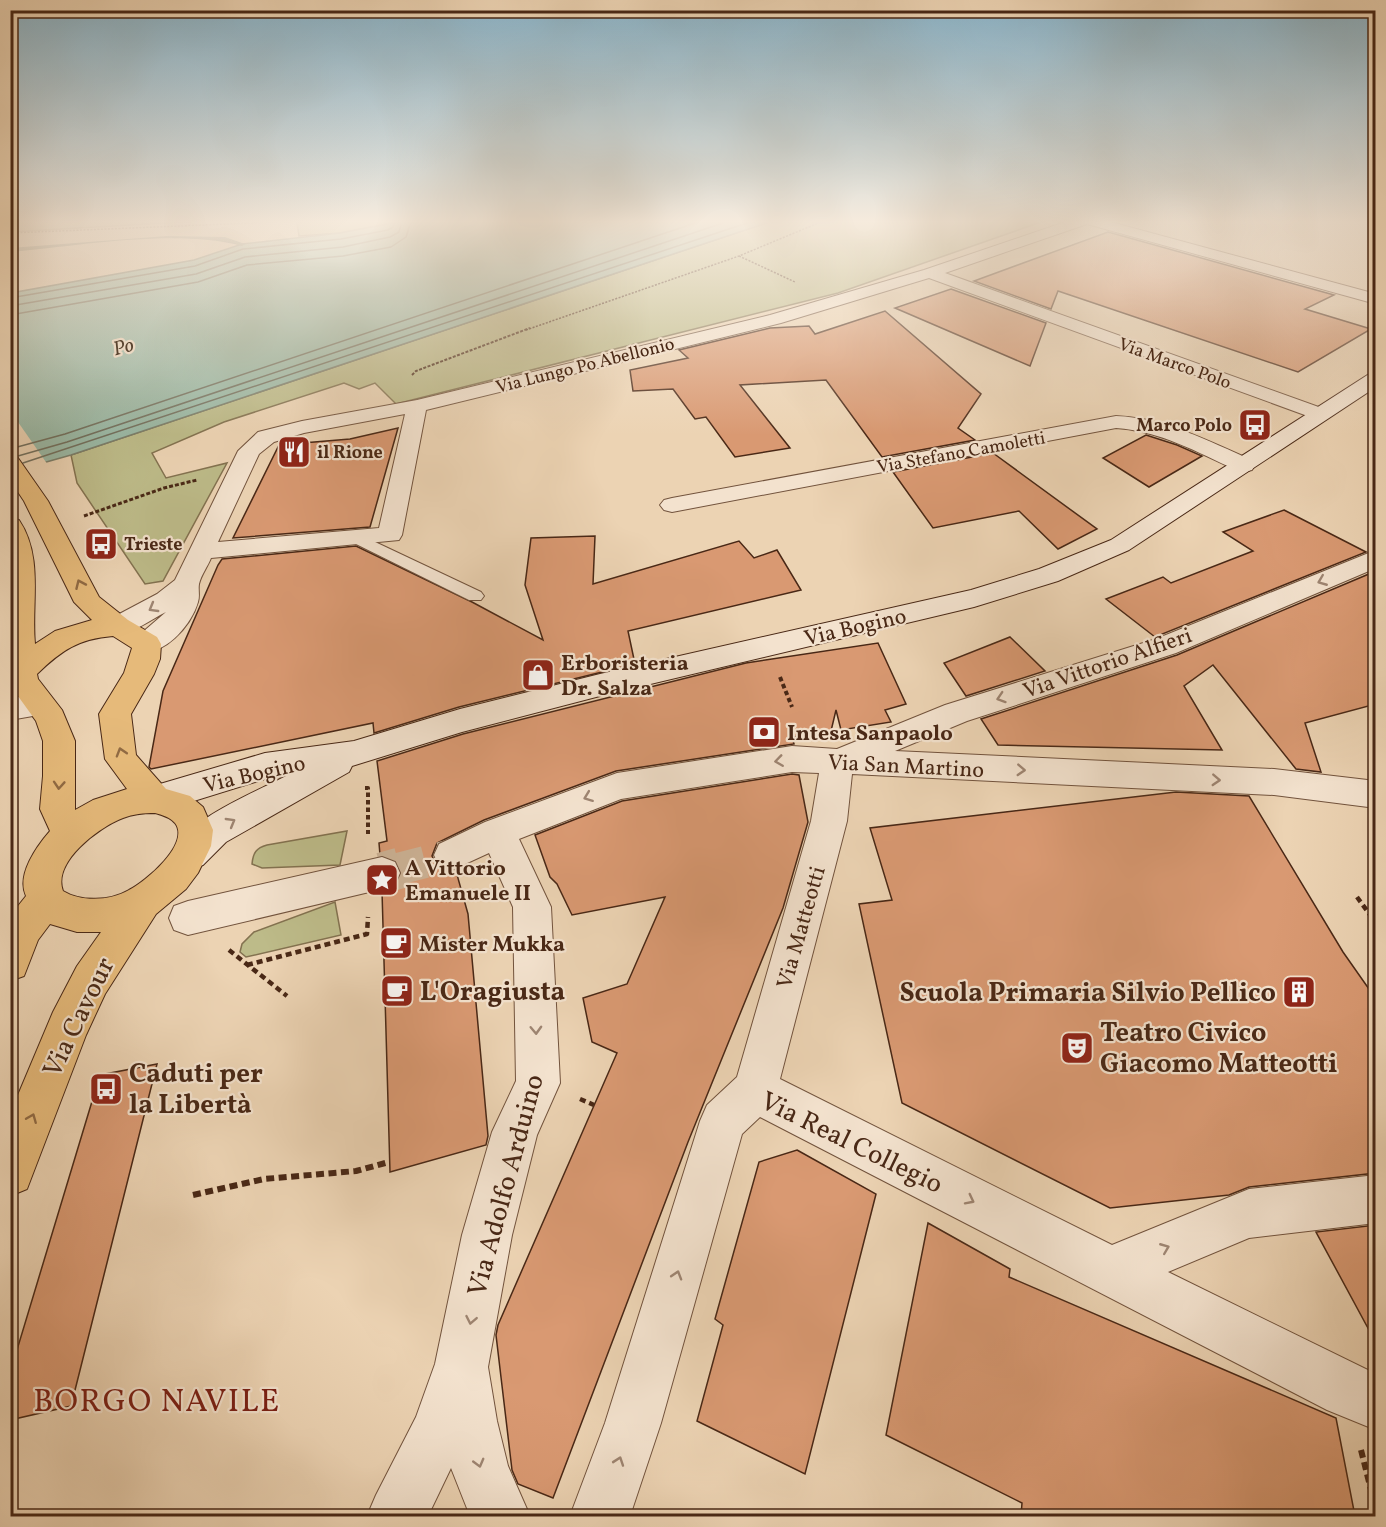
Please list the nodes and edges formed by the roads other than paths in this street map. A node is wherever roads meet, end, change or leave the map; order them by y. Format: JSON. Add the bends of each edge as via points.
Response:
{"nodes":[{"id":1,"x":867,"y":292,"type":"edge"},
{"id":2,"x":983,"y":292,"type":"edge"},
{"id":3,"x":1346,"y":292,"type":"edge"},
{"id":4,"x":1370,"y":299,"type":"edge"},
{"id":5,"x":1376,"y":378,"type":"edge"},
{"id":6,"x":417,"y":406,"type":"junction"},
{"id":7,"x":1320,"y":414,"type":"junction"},
{"id":8,"x":10,"y":463,"type":"edge"},
{"id":9,"x":1244,"y":465,"type":"junction"},
{"id":10,"x":672,"y":506,"type":"dead end"},
{"id":11,"x":10,"y":525,"type":"edge"},
{"id":12,"x":356,"y":538,"type":"junction"},
{"id":13,"x":202,"y":551,"type":"junction"},
{"id":14,"x":1371,"y":565,"type":"edge"},
{"id":15,"x":186,"y":584,"type":"junction"},
{"id":16,"x":475,"y":596,"type":"dead end"},
{"id":17,"x":117,"y":626,"type":"junction"},
{"id":18,"x":147,"y":644,"type":"junction"},
{"id":19,"x":17,"y":674,"type":"edge"},
{"id":20,"x":25,"y":707,"type":"edge"},
{"id":21,"x":354,"y":753,"type":"junction"},
{"id":22,"x":837,"y":762,"type":"junction"},
{"id":23,"x":1376,"y":795,"type":"edge"},
{"id":24,"x":155,"y":799,"type":"junction"},
{"id":25,"x":498,"y":832,"type":"junction"},
{"id":26,"x":69,"y":833,"type":"junction"},
{"id":27,"x":190,"y":854,"type":"junction"},
{"id":28,"x":452,"y":855,"type":"tunnel mouth"},
{"id":29,"x":382,"y":873,"type":"tunnel mouth"},
{"id":30,"x":46,"y":899,"type":"junction"},
{"id":31,"x":143,"y":902,"type":"junction"},
{"id":32,"x":188,"y":918,"type":"road end"},
{"id":33,"x":10,"y":963,"type":"edge"},
{"id":34,"x":755,"y":1090,"type":"junction"},
{"id":35,"x":10,"y":1172,"type":"edge"},
{"id":36,"x":1376,"y":1199,"type":"edge"},
{"id":37,"x":1110,"y":1271,"type":"junction"},
{"id":38,"x":462,"y":1364,"type":"junction"},
{"id":39,"x":1376,"y":1402,"type":"edge"},
{"id":40,"x":398,"y":1516,"type":"edge"},
{"id":41,"x":500,"y":1516,"type":"edge"},
{"id":42,"x":600,"y":1516,"type":"edge"}],
"edges":[{"from":1,"to":6,"type":"street","name":"Via Lungo Po Abellonio","via":[[775,319]]},
{"from":2,"to":7,"type":"street","name":"Via Marco Polo"},
{"from":3,"to":4,"type":"street"},
{"from":5,"to":7,"type":"street","name":"Via Bogino"},
{"from":6,"to":12,"type":"street","via":[[390,535]]},
{"from":6,"to":13,"type":"street","name":"Via Lungo Po Abellonio","via":[[266,437],[249,452]]},
{"from":7,"to":9,"type":"street","name":"Via Bogino"},
{"from":17,"to":8,"type":"main road","one_way":true,"via":[[88,603],[36,501]]},
{"from":9,"to":10,"type":"street","name":"Via Stefano Camoletti","via":[[1156,428],[1116,422]]},
{"from":9,"to":21,"type":"street","name":"Via Bogino","via":[[1120,545],[1030,582],[963,601],[600,684]]},
{"from":11,"to":19,"type":"main road","via":[[23,582]]},
{"from":12,"to":13,"type":"street"},
{"from":12,"to":16,"type":"lane"},
{"from":13,"to":15,"type":"street"},
{"from":14,"to":22,"type":"street","name":"Via Vittorio Alfieri","one_way":true,"via":[[1166,646],[956,713]]},
{"from":15,"to":17,"type":"street","one_way":true,"via":[[167,600]]},
{"from":15,"to":18,"type":"street","via":[[186,598],[172,624]]},
{"from":17,"to":18,"type":"main road"},
{"from":17,"to":19,"type":"main road","via":[[79,630],[63,637]]},
{"from":24,"to":18,"type":"main road","one_way":true,"via":[[121,759],[115,724],[115,714],[139,674]]},
{"from":19,"to":20,"type":"main road","via":[[23,681]]},
{"from":20,"to":26,"type":"main road","one_way":true,"via":[[51,718],[59,741],[57,809]]},
{"from":21,"to":24,"type":"street","name":"Via Bogino","via":[[265,766]]},
{"from":27,"to":21,"type":"street","name":"Via Bogino","one_way":true,"via":[[213,832]]},
{"from":22,"to":23,"type":"street","name":"Via San Martino","one_way":true,"via":[[1274,782]]},
{"from":22,"to":25,"type":"street","name":"Via San Martino","one_way":true,"via":[[792,759],[617,786]]},
{"from":22,"to":34,"type":"street","name":"Via Matteotti","via":[[830,821]]},
{"from":24,"to":26,"type":"main road","via":[[111,807]]},
{"from":24,"to":27,"type":"main road","via":[[173,801],[187,809],[195,821],[197,836]]},
{"from":25,"to":28,"type":"street","name":"Via San Martino"},
{"from":25,"to":38,"type":"street","name":"Via Adolfo Arduino","one_way":true,"via":[[532,907],[538,1083],[515,1132],[487,1235]]},
{"from":26,"to":30,"type":"main road","via":[[54,849],[45,867],[42,884]]},
{"from":27,"to":31,"type":"main road","via":[[161,889]]},
{"from":29,"to":32,"type":"street"},
{"from":30,"to":31,"type":"main road","via":[[73,915],[93,916]]},
{"from":30,"to":33,"type":"main road","via":[[22,931]]},
{"from":35,"to":31,"type":"main road","name":"Via Cavour","one_way":true,"via":[[91,980]]},
{"from":34,"to":37,"type":"street","name":"Via Real Collegio","one_way":true},
{"from":42,"to":34,"type":"street","name":"Via Real Collegio","one_way":true,"via":[[633,1423],[723,1121]]},
{"from":37,"to":36,"type":"street","one_way":true,"via":[[1250,1214]]},
{"from":37,"to":39,"type":"street","name":"Via Real Collegio"},
{"from":38,"to":40,"type":"street","name":"Via Adolfo Arduino","via":[[440,1430]]},
{"from":38,"to":41,"type":"street","name":"Via Adolfo Arduino","one_way":true,"via":[[480,1468]]}]}
